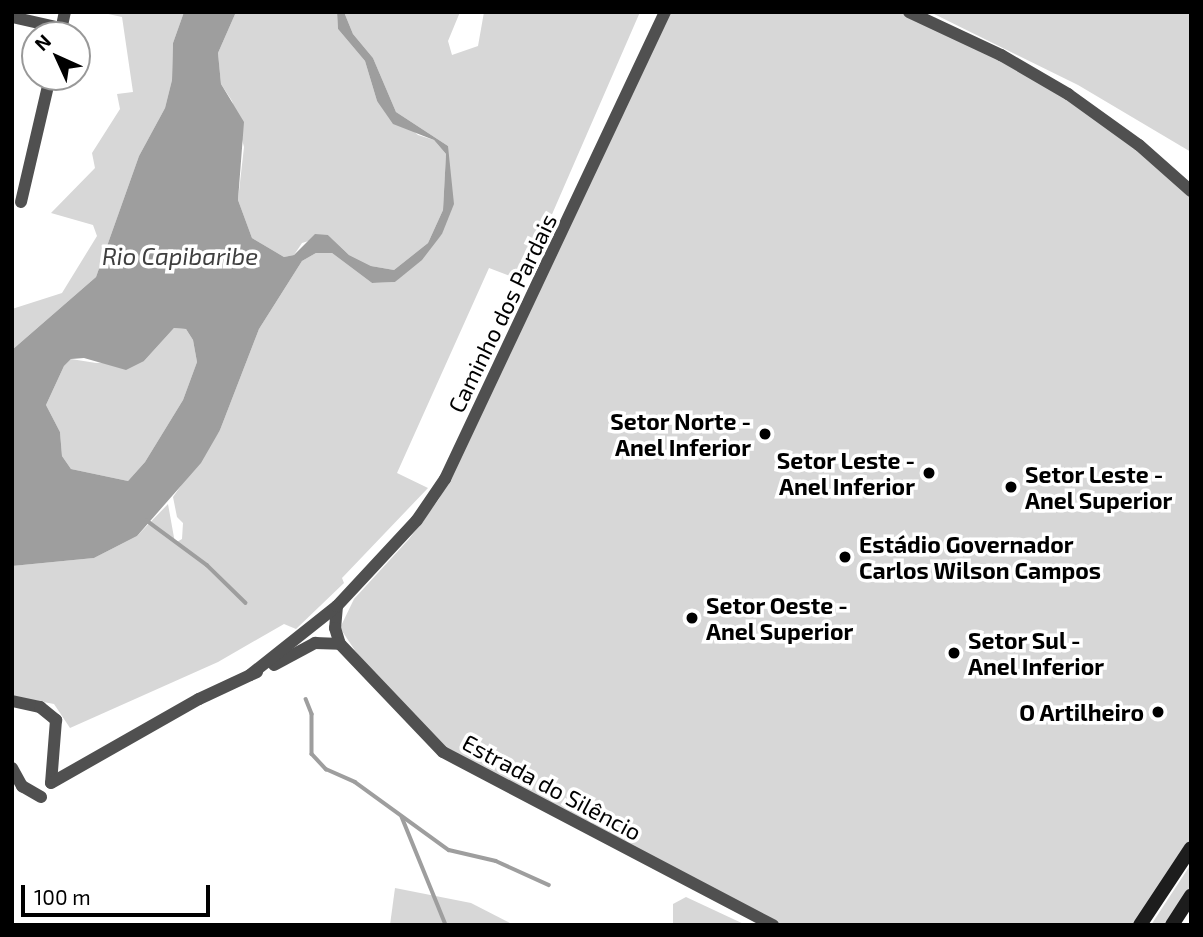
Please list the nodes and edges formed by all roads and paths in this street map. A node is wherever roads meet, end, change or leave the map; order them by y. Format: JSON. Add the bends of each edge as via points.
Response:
{"nodes":[{"id":1,"x":665,"y":12,"type":"edge"},
{"id":2,"x":909,"y":12,"type":"edge"},
{"id":3,"x":47,"y":91,"type":"edge"},
{"id":4,"x":1191,"y":191,"type":"edge"},
{"id":5,"x":21,"y":202,"type":"dead end"},
{"id":6,"x":337,"y":606,"type":"junction"},
{"id":7,"x":340,"y":644,"type":"junction"},
{"id":8,"x":250,"y":675,"type":"junction"},
{"id":9,"x":12,"y":701,"type":"edge"},
{"id":10,"x":12,"y":768,"type":"edge"},
{"id":11,"x":41,"y":797,"type":"dead end"},
{"id":12,"x":1191,"y":848,"type":"edge"},
{"id":13,"x":1191,"y":896,"type":"edge"},
{"id":14,"x":773,"y":925,"type":"edge"},
{"id":15,"x":1140,"y":925,"type":"edge"},
{"id":16,"x":1172,"y":925,"type":"edge"}],
"edges":[{"from":1,"to":6,"type":"street","name":"Caminho dos Pardais","via":[[445,480],[417,520]]},
{"from":2,"to":4,"type":"street","via":[[1001,55],[1068,94],[1139,145]]},
{"from":3,"to":5,"type":"street"},
{"from":6,"to":7,"type":"street","via":[[335,628]]},
{"from":6,"to":8,"type":"street","name":"Caminho dos Pardais"},
{"from":7,"to":8,"type":"street","via":[[315,643]]},
{"from":7,"to":14,"type":"street","name":"Estrada do Silêncio","via":[[443,752],[462,765]]},
{"from":8,"to":9,"type":"street","via":[[51,783],[56,720],[40,707]]},
{"from":10,"to":11,"type":"street","via":[[22,786]]},
{"from":12,"to":15,"type":"main road"},
{"from":13,"to":16,"type":"main road"}]}
